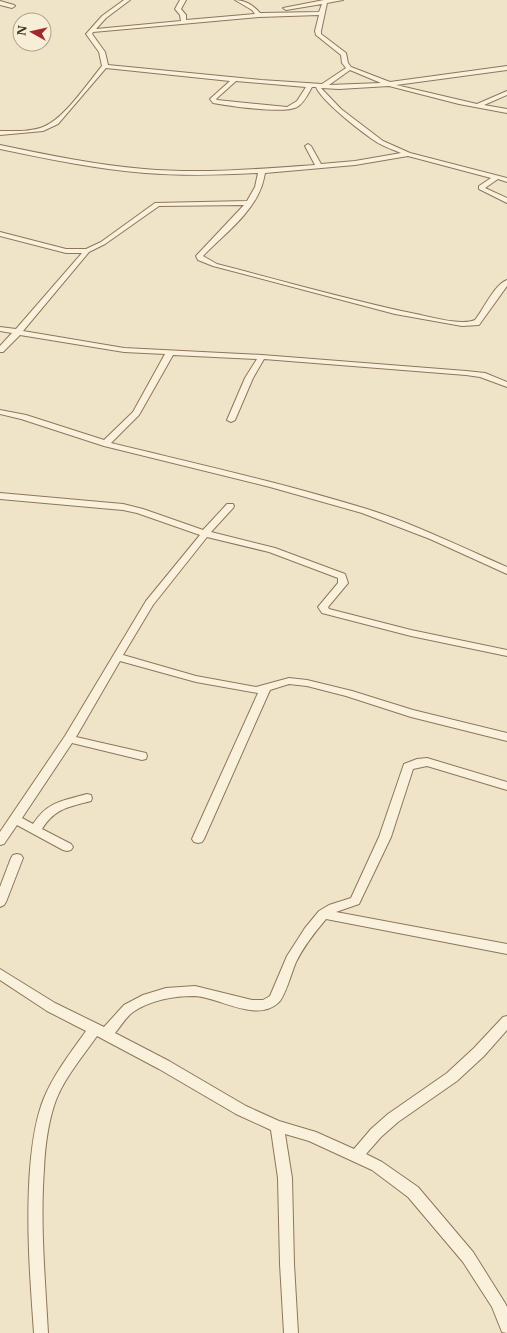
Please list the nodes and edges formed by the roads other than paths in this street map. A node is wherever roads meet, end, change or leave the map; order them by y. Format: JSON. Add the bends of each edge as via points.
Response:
{"nodes":[{"id":1,"x":127,"y":0,"type":"edge"},
{"id":2,"x":183,"y":0,"type":"edge"},
{"id":3,"x":238,"y":0,"type":"edge"},
{"id":4,"x":340,"y":0,"type":"edge"},
{"id":5,"x":326,"y":1,"type":"edge"},
{"id":6,"x":0,"y":3,"type":"edge"},
{"id":7,"x":12,"y":6,"type":"dead end"},
{"id":8,"x":321,"y":13,"type":"junction"},
{"id":9,"x":259,"y":14,"type":"junction"},
{"id":10,"x":184,"y":22,"type":"junction"},
{"id":11,"x":91,"y":30,"type":"junction"},
{"id":12,"x":105,"y":66,"type":"junction"},
{"id":13,"x":350,"y":68,"type":"junction"},
{"id":14,"x":507,"y":68,"type":"edge"},
{"id":15,"x":236,"y":79,"type":"junction"},
{"id":16,"x":388,"y":84,"type":"junction"},
{"id":17,"x":310,"y":85,"type":"junction"},
{"id":18,"x":320,"y":86,"type":"junction"},
{"id":19,"x":507,"y":93,"type":"edge"},
{"id":20,"x":477,"y":106,"type":"junction"},
{"id":21,"x":507,"y":111,"type":"edge"},
{"id":22,"x":0,"y":133,"type":"edge"},
{"id":23,"x":308,"y":146,"type":"dead end"},
{"id":24,"x":0,"y":147,"type":"edge"},
{"id":25,"x":408,"y":154,"type":"junction"},
{"id":26,"x":318,"y":166,"type":"junction"},
{"id":27,"x":262,"y":171,"type":"junction"},
{"id":28,"x":497,"y":177,"type":"junction"},
{"id":29,"x":507,"y":180,"type":"edge"},
{"id":30,"x":507,"y":201,"type":"edge"},
{"id":31,"x":249,"y":203,"type":"junction"},
{"id":32,"x":0,"y":234,"type":"edge"},
{"id":33,"x":87,"y":251,"type":"junction"},
{"id":34,"x":507,"y":282,"type":"edge"},
{"id":35,"x":0,"y":328,"type":"edge"},
{"id":36,"x":20,"y":332,"type":"junction"},
{"id":37,"x":0,"y":350,"type":"edge"},
{"id":38,"x":170,"y":353,"type":"junction"},
{"id":39,"x":262,"y":357,"type":"junction"},
{"id":40,"x":507,"y":385,"type":"edge"},
{"id":41,"x":0,"y":412,"type":"edge"},
{"id":42,"x":231,"y":420,"type":"dead end"},
{"id":43,"x":106,"y":443,"type":"junction"},
{"id":44,"x":0,"y":496,"type":"edge"},
{"id":45,"x":230,"y":506,"type":"dead end"},
{"id":46,"x":205,"y":534,"type":"junction"},
{"id":47,"x":507,"y":571,"type":"edge"},
{"id":48,"x":507,"y":653,"type":"edge"},
{"id":49,"x":118,"y":657,"type":"junction"},
{"id":50,"x":265,"y":689,"type":"junction"},
{"id":51,"x":507,"y":737,"type":"edge"},
{"id":52,"x":69,"y":739,"type":"junction"},
{"id":53,"x":142,"y":756,"type":"dead end"},
{"id":54,"x":507,"y":786,"type":"edge"},
{"id":55,"x":87,"y":798,"type":"dead end"},
{"id":56,"x":16,"y":820,"type":"junction"},
{"id":57,"x":35,"y":830,"type":"junction"},
{"id":58,"x":198,"y":839,"type":"dead end"},
{"id":59,"x":0,"y":842,"type":"edge"},
{"id":60,"x":67,"y":847,"type":"dead end"},
{"id":61,"x":17,"y":858,"type":"dead end"},
{"id":62,"x":0,"y":902,"type":"edge"},
{"id":63,"x":323,"y":914,"type":"junction"},
{"id":64,"x":507,"y":949,"type":"edge"},
{"id":65,"x":0,"y":974,"type":"edge"},
{"id":66,"x":507,"y":1021,"type":"edge"},
{"id":67,"x":100,"y":1031,"type":"junction"},
{"id":68,"x":277,"y":1126,"type":"junction"},
{"id":69,"x":356,"y":1156,"type":"junction"},
{"id":70,"x":507,"y":1327,"type":"edge"},
{"id":71,"x":41,"y":1333,"type":"edge"},
{"id":72,"x":291,"y":1333,"type":"edge"}],
"edges":[{"from":1,"to":11,"type":"street"},
{"from":2,"to":10,"type":"street","via":[[178,9],[183,15]]},
{"from":3,"to":9,"type":"street"},
{"from":4,"to":5,"type":"street"},
{"from":5,"to":8,"type":"street"},
{"from":5,"to":9,"type":"street"},
{"from":6,"to":7,"type":"street"},
{"from":8,"to":9,"type":"street"},
{"from":8,"to":13,"type":"street","via":[[319,35],[344,54],[345,63]]},
{"from":9,"to":10,"type":"street"},
{"from":10,"to":11,"type":"street"},
{"from":11,"to":12,"type":"street","via":[[89,34],[102,49],[106,59]]},
{"from":12,"to":15,"type":"street"},
{"from":12,"to":22,"type":"street","via":[[56,123],[43,129]]},
{"from":13,"to":16,"type":"street"},
{"from":13,"to":18,"type":"street"},
{"from":14,"to":16,"type":"street"},
{"from":15,"to":17,"type":"street"},
{"from":15,"to":17,"type":"street","via":[[213,99],[215,102],[291,109],[301,101]]},
{"from":16,"to":18,"type":"street"},
{"from":16,"to":20,"type":"street"},
{"from":17,"to":18,"type":"street"},
{"from":18,"to":25,"type":"street","via":[[320,91],[339,110],[382,142]]},
{"from":19,"to":20,"type":"street"},
{"from":20,"to":21,"type":"street"},
{"from":23,"to":26,"type":"street"},
{"from":24,"to":27,"type":"street","via":[[81,163],[143,171]]},
{"from":25,"to":26,"type":"street","via":[[356,163]]},
{"from":25,"to":28,"type":"street"},
{"from":26,"to":27,"type":"street"},
{"from":27,"to":31,"type":"street","via":[[257,191]]},
{"from":28,"to":29,"type":"street"},
{"from":28,"to":30,"type":"street","via":[[481,187]]},
{"from":31,"to":33,"type":"street","via":[[157,204],[103,243]]},
{"from":31,"to":34,"type":"street","via":[[234,222],[199,256],[200,259],[342,298],[470,325],[478,323]]},
{"from":32,"to":33,"type":"street","via":[[66,251]]},
{"from":33,"to":36,"type":"street"},
{"from":35,"to":36,"type":"street"},
{"from":36,"to":37,"type":"street"},
{"from":36,"to":38,"type":"street","via":[[124,350]]},
{"from":38,"to":39,"type":"street"},
{"from":38,"to":43,"type":"street","via":[[136,412]]},
{"from":39,"to":40,"type":"street","via":[[466,372]]},
{"from":39,"to":42,"type":"street"},
{"from":41,"to":43,"type":"street"},
{"from":43,"to":47,"type":"street","via":[[365,511],[434,537]]},
{"from":44,"to":46,"type":"street","via":[[123,507]]},
{"from":45,"to":46,"type":"street"},
{"from":46,"to":48,"type":"street","via":[[272,550],[342,576],[341,586],[323,607],[330,613]]},
{"from":46,"to":49,"type":"street","via":[[149,603]]},
{"from":49,"to":50,"type":"street","via":[[196,679],[256,690]]},
{"from":49,"to":52,"type":"street"},
{"from":50,"to":51,"type":"street","via":[[289,681],[307,683]]},
{"from":50,"to":58,"type":"street"},
{"from":52,"to":53,"type":"street"},
{"from":52,"to":56,"type":"street"},
{"from":54,"to":63,"type":"street","via":[[427,762],[408,767],[385,837],[355,901]]},
{"from":55,"to":57,"type":"street","via":[[56,807],[44,816]]},
{"from":56,"to":57,"type":"street"},
{"from":56,"to":59,"type":"street"},
{"from":57,"to":60,"type":"street"},
{"from":61,"to":62,"type":"street"},
{"from":63,"to":64,"type":"street"},
{"from":63,"to":67,"type":"street","via":[[291,960],[275,999],[265,1005],[252,1005],[195,991],[166,993],[128,1009]]},
{"from":65,"to":67,"type":"street","via":[[51,1007]]},
{"from":66,"to":69,"type":"street","via":[[452,1077],[393,1118]]},
{"from":67,"to":68,"type":"street","via":[[241,1110]]},
{"from":67,"to":71,"type":"street","via":[[67,1069],[50,1099],[39,1141],[35,1234]]},
{"from":68,"to":69,"type":"street","via":[[311,1136]]},
{"from":68,"to":72,"type":"street","via":[[285,1178]]},
{"from":69,"to":70,"type":"street","via":[[376,1166],[413,1192],[468,1257],[498,1303]]}]}
